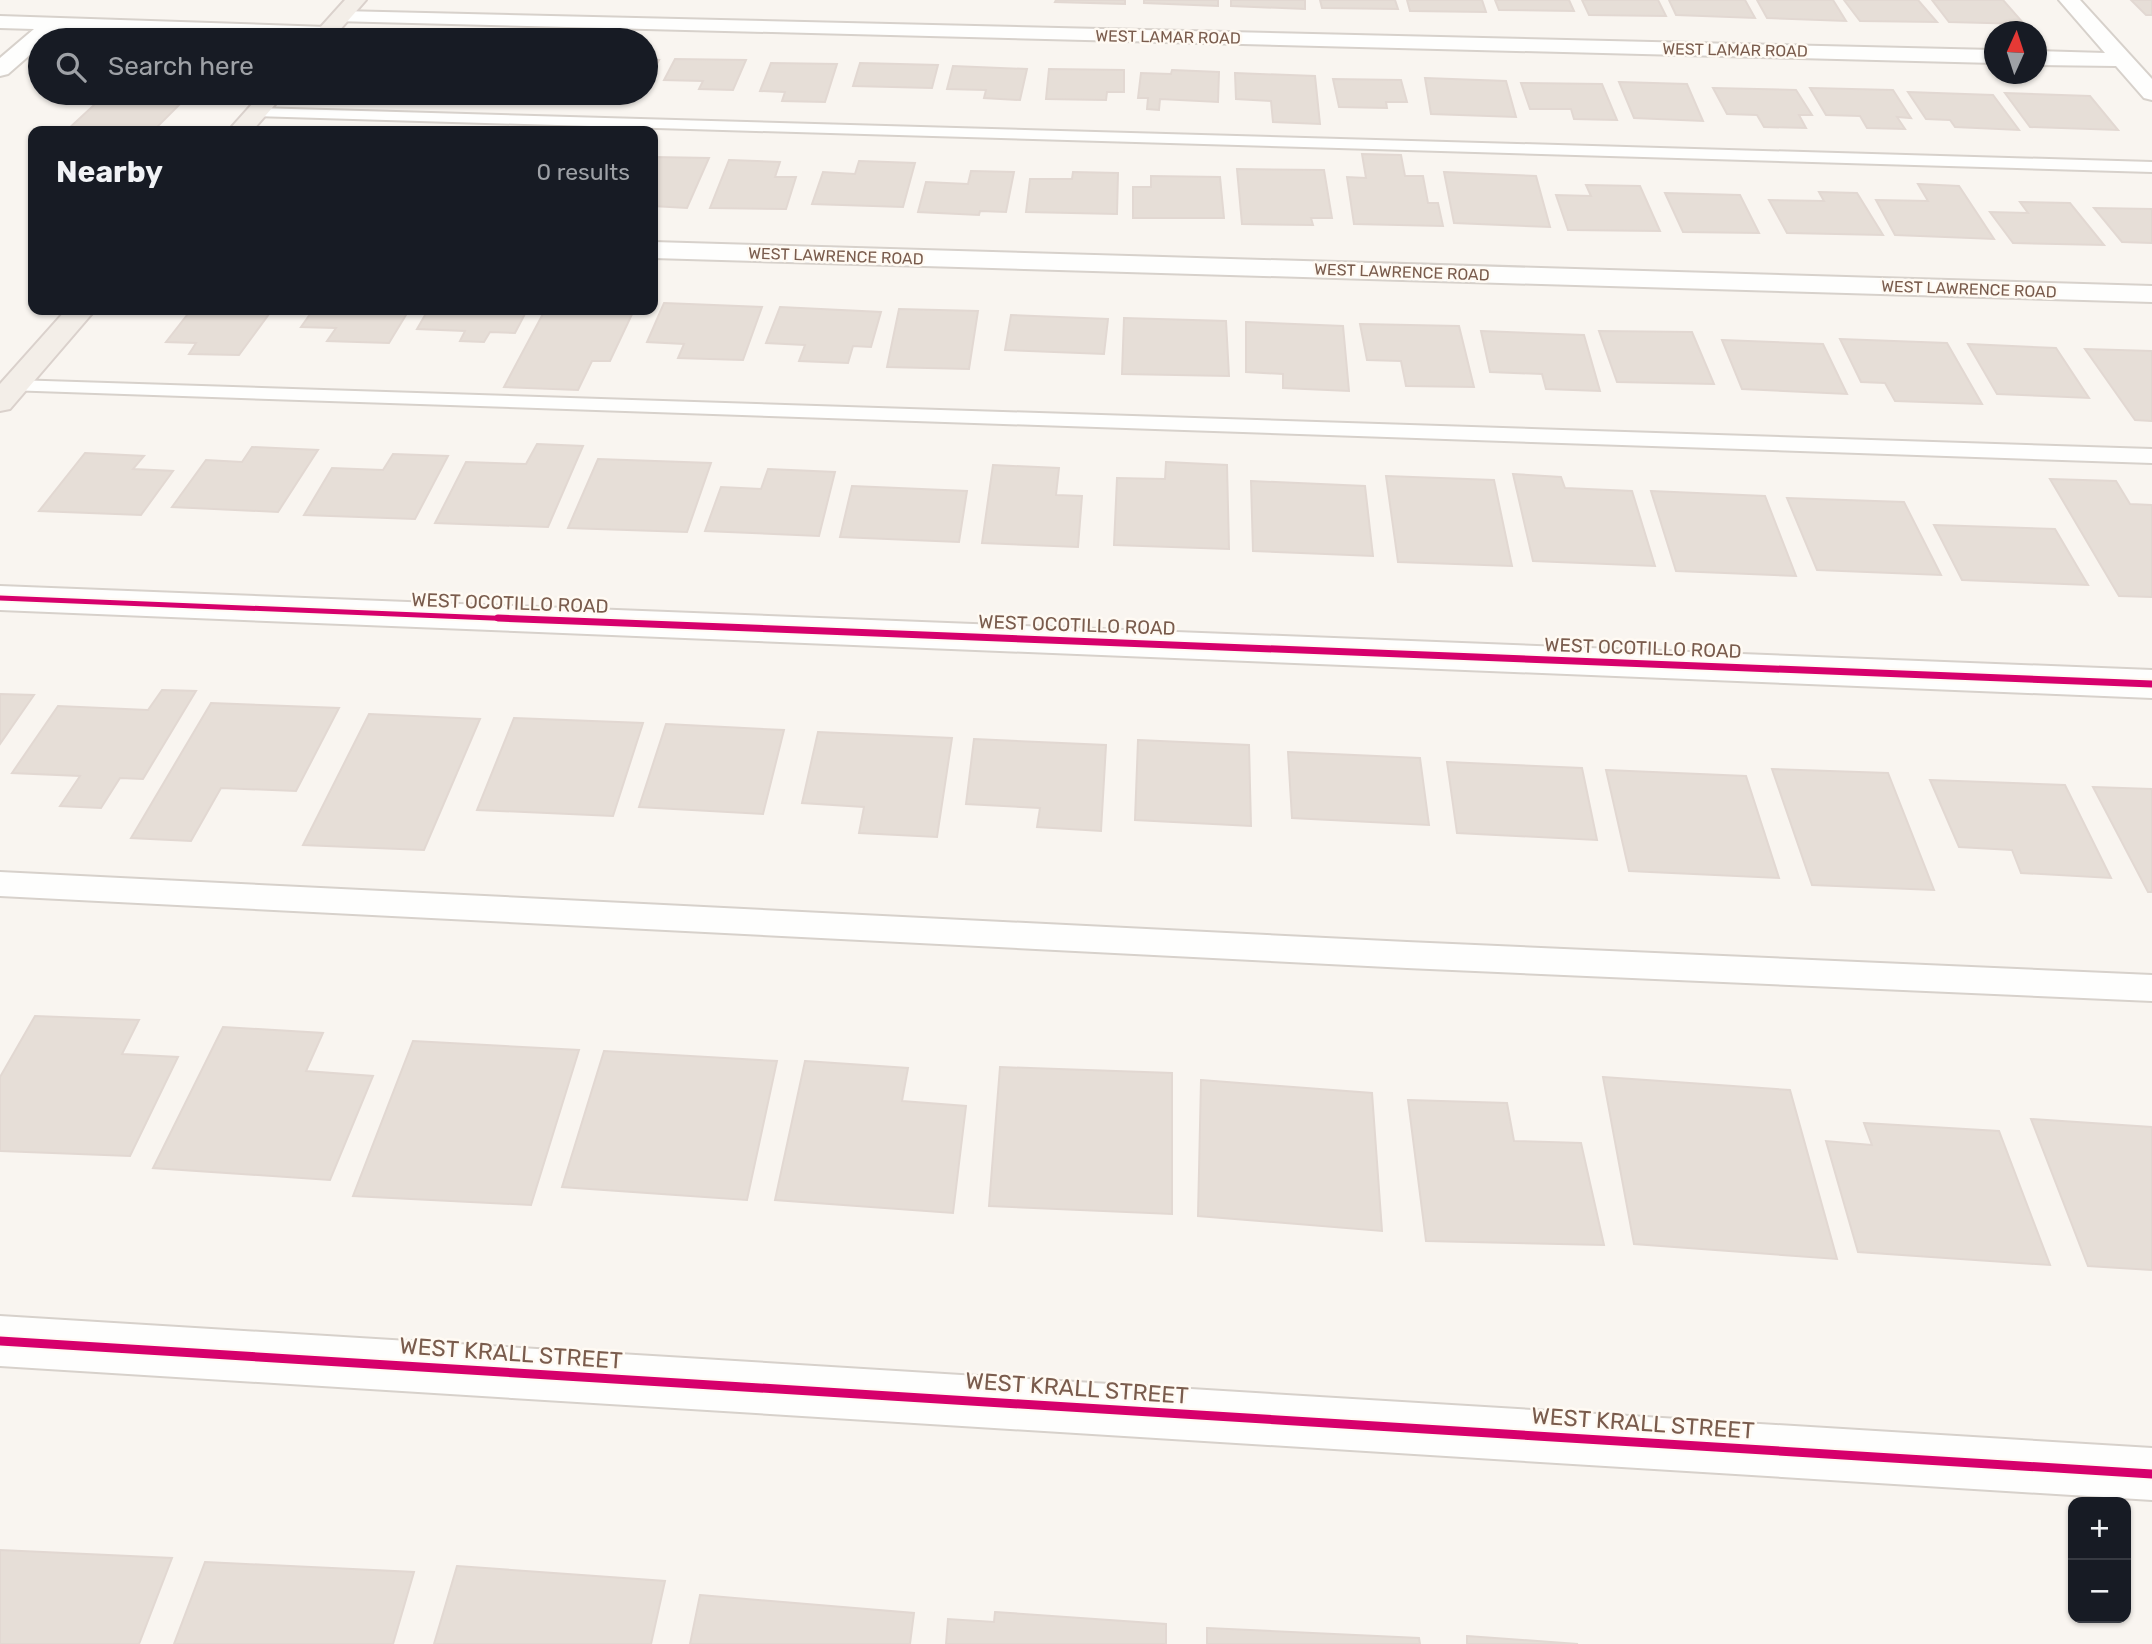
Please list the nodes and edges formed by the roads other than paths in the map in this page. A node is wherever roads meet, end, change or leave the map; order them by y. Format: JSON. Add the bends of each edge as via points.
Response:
{"nodes":[{"id":1,"x":356,"y":0,"type":"edge"},
{"id":2,"x":2070,"y":0,"type":"edge"},
{"id":3,"x":0,"y":22,"type":"edge"},
{"id":4,"x":54,"y":24,"type":"junction"},
{"id":5,"x":49,"y":28,"type":"edge"},
{"id":6,"x":237,"y":28,"type":"edge"},
{"id":7,"x":331,"y":28,"type":"edge"},
{"id":8,"x":658,"y":35,"type":"edge"},
{"id":9,"x":28,"y":46,"type":"edge"},
{"id":10,"x":1984,"y":57,"type":"edge"},
{"id":11,"x":2047,"y":58,"type":"edge"},
{"id":12,"x":2120,"y":60,"type":"junction"},
{"id":13,"x":0,"y":69,"type":"edge"},
{"id":14,"x":2152,"y":93,"type":"edge"},
{"id":15,"x":263,"y":105,"type":"edge"},
{"id":16,"x":256,"y":113,"type":"junction"},
{"id":17,"x":244,"y":126,"type":"edge"},
{"id":18,"x":2152,"y":167,"type":"edge"},
{"id":19,"x":658,"y":250,"type":"edge"},
{"id":20,"x":2152,"y":295,"type":"edge"},
{"id":21,"x":77,"y":315,"type":"edge"},
{"id":22,"x":7,"y":394,"type":"edge"},
{"id":23,"x":2152,"y":457,"type":"edge"},
{"id":24,"x":0,"y":598,"type":"edge"},
{"id":25,"x":2152,"y":684,"type":"edge"},
{"id":26,"x":0,"y":884,"type":"edge"},
{"id":27,"x":2152,"y":988,"type":"edge"},
{"id":28,"x":0,"y":1341,"type":"edge"},
{"id":29,"x":2152,"y":1474,"type":"edge"}],
"edges":[{"from":1,"to":7,"type":"main road"},
{"from":2,"to":12,"type":"street"},
{"from":3,"to":4,"type":"street","name":"WEST LAMAR ROAD"},
{"from":4,"to":5,"type":"street"},
{"from":4,"to":6,"type":"street","name":"WEST LAMAR ROAD"},
{"from":8,"to":10,"type":"street","name":"WEST LAMAR ROAD"},
{"from":9,"to":13,"type":"street"},
{"from":11,"to":12,"type":"street"},
{"from":12,"to":14,"type":"street"},
{"from":15,"to":16,"type":"main road"},
{"from":16,"to":17,"type":"main road"},
{"from":16,"to":18,"type":"lane"},
{"from":19,"to":20,"type":"street","name":"WEST LAWRENCE ROAD"},
{"from":21,"to":22,"type":"main road"},
{"from":22,"to":23,"type":"lane"},
{"from":24,"to":25,"type":"street","name":"WEST OCOTILLO ROAD"},
{"from":26,"to":27,"type":"lane"},
{"from":28,"to":29,"type":"street","name":"WEST KRALL STREET"}]}
